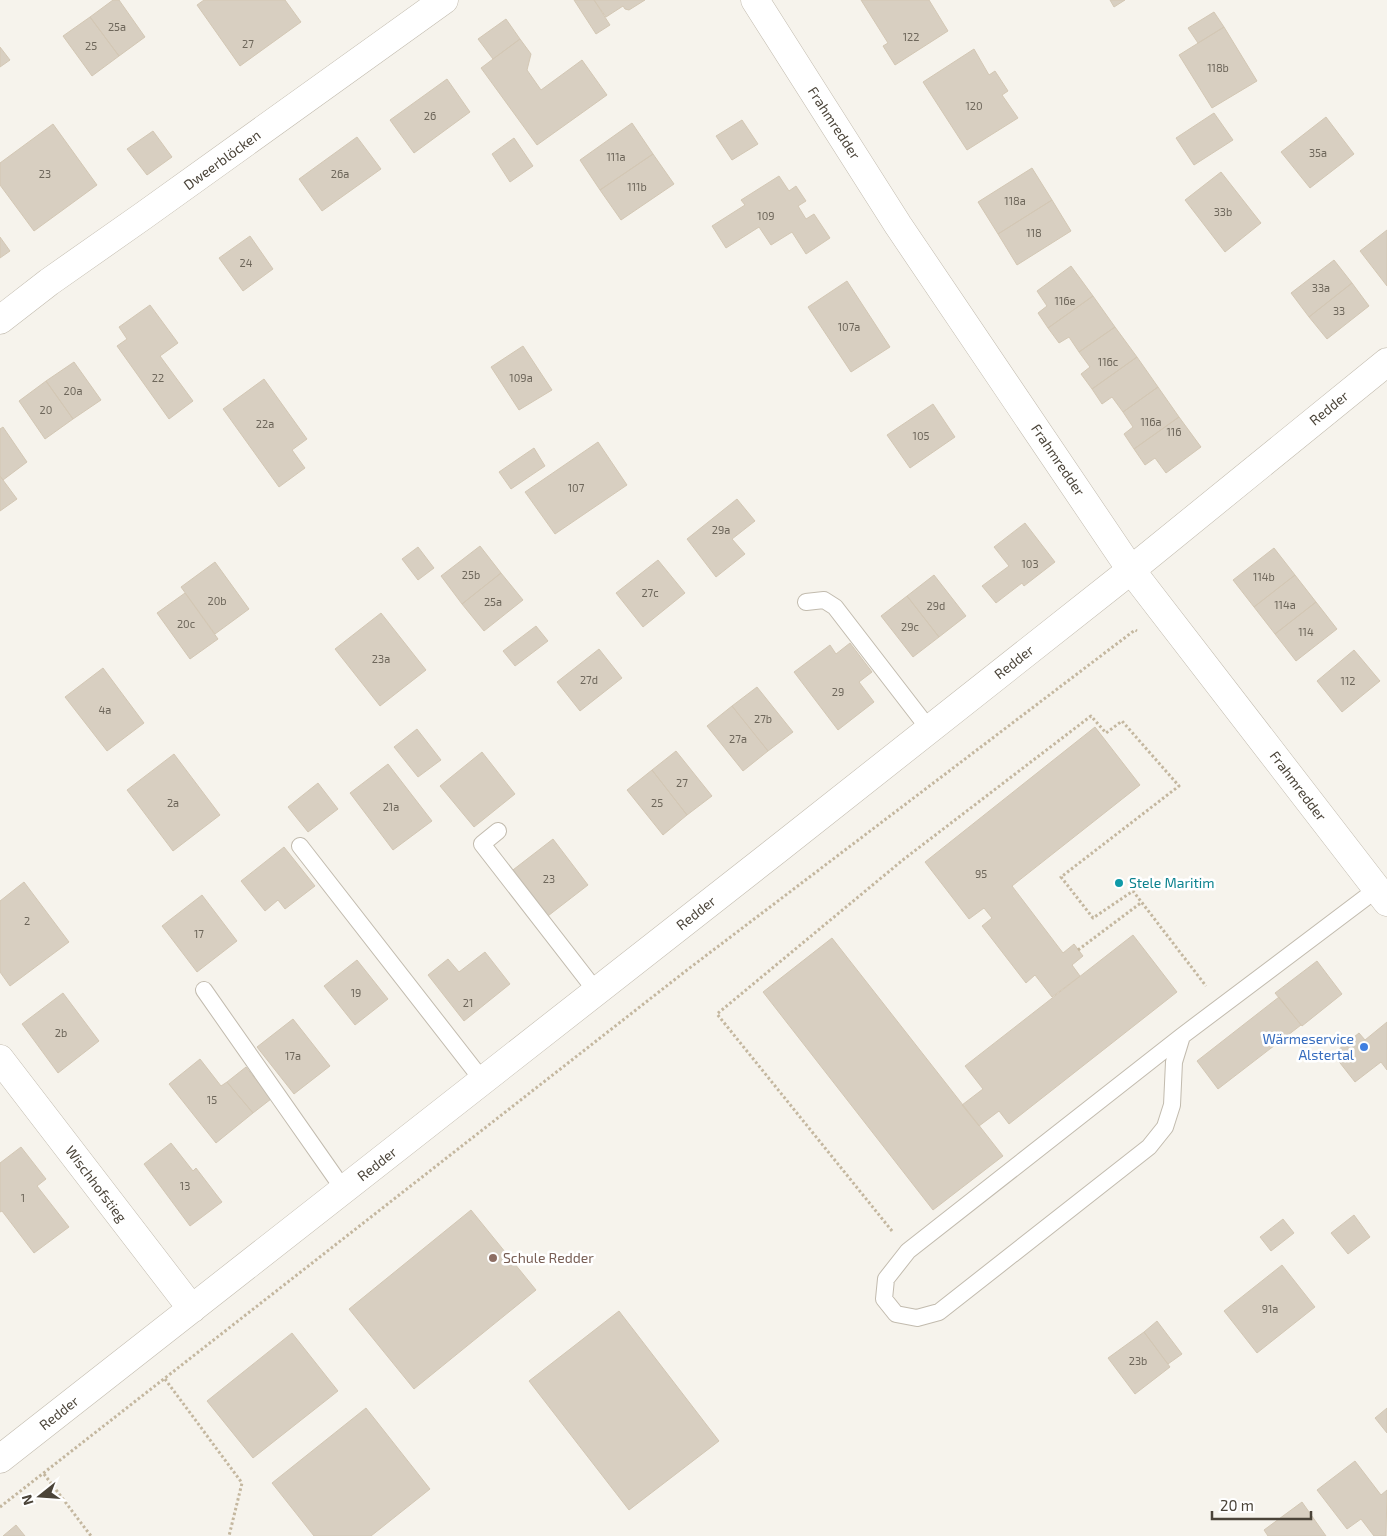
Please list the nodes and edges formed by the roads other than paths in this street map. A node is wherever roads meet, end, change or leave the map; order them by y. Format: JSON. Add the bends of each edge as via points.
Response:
{"nodes":[{"id":1,"x":444,"y":0,"type":"edge"},
{"id":2,"x":755,"y":0,"type":"edge"},
{"id":3,"x":0,"y":320,"type":"edge"},
{"id":4,"x":1387,"y":362,"type":"edge"},
{"id":5,"x":1132,"y":570,"type":"junction"},
{"id":6,"x":806,"y":602,"type":"dead end"},
{"id":7,"x":929,"y":729,"type":"junction"},
{"id":8,"x":498,"y":830,"type":"dead end"},
{"id":9,"x":300,"y":846,"type":"dead end"},
{"id":10,"x":1382,"y":895,"type":"edge"},
{"id":11,"x":204,"y":990,"type":"dead end"},
{"id":12,"x":596,"y":991,"type":"junction"},
{"id":13,"x":1182,"y":1036,"type":"junction"},
{"id":14,"x":0,"y":1059,"type":"edge"},
{"id":15,"x":483,"y":1081,"type":"junction"},
{"id":16,"x":344,"y":1190,"type":"junction"},
{"id":17,"x":192,"y":1309,"type":"junction"},
{"id":18,"x":0,"y":1459,"type":"edge"}],
"edges":[{"from":1,"to":3,"type":"street","name":"Dweerblöcken"},
{"from":2,"to":5,"type":"street","name":"Frahmredder","via":[[898,225]]},
{"from":4,"to":5,"type":"street","name":"Redder"},
{"from":5,"to":7,"type":"street","name":"Redder"},
{"from":5,"to":10,"type":"street","name":"Frahmredder"},
{"from":6,"to":7,"type":"lane","via":[[824,600],[835,607]]},
{"from":7,"to":12,"type":"street","name":"Redder"},
{"from":8,"to":12,"type":"lane","via":[[482,844]]},
{"from":9,"to":15,"type":"lane"},
{"from":10,"to":13,"type":"lane"},
{"from":11,"to":16,"type":"lane"},
{"from":12,"to":15,"type":"street","name":"Redder"},
{"from":13,"to":13,"type":"lane","via":[[908,1251],[886,1279],[884,1299],[896,1314],[917,1318],[939,1312],[1149,1147],[1164,1127],[1172,1105],[1174,1062]]},
{"from":14,"to":17,"type":"street","name":"Wischhofstieg"},
{"from":15,"to":16,"type":"street","name":"Redder"},
{"from":16,"to":17,"type":"street","name":"Redder"},
{"from":17,"to":18,"type":"street","name":"Redder"}]}
